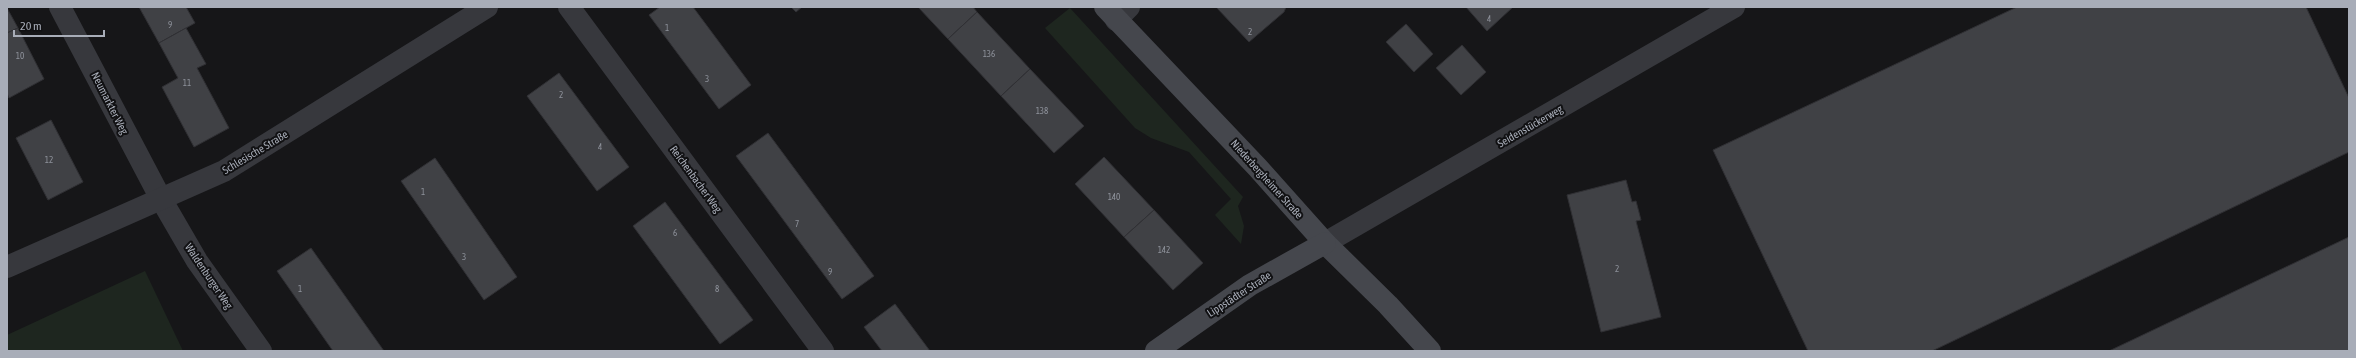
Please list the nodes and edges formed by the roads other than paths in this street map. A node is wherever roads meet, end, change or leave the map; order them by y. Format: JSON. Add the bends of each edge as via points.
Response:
{"nodes":[{"id":1,"x":60,"y":7,"type":"edge"},
{"id":2,"x":487,"y":7,"type":"edge"},
{"id":3,"x":568,"y":7,"type":"edge"},
{"id":4,"x":1734,"y":7,"type":"edge"},
{"id":5,"x":1117,"y":11,"type":"edge"},
{"id":6,"x":160,"y":199,"type":"junction"},
{"id":7,"x":1325,"y":242,"type":"junction"},
{"id":8,"x":7,"y":267,"type":"edge"},
{"id":9,"x":261,"y":351,"type":"edge"},
{"id":10,"x":823,"y":351,"type":"edge"},
{"id":11,"x":1156,"y":351,"type":"edge"},
{"id":12,"x":1430,"y":351,"type":"edge"}],
"edges":[{"from":1,"to":6,"type":"street","name":"Neumarkter Weg"},
{"from":2,"to":6,"type":"street","name":"Schlesische Straße","via":[[224,171]]},
{"from":3,"to":10,"type":"street","name":"Reichenbacher Weg"},
{"from":4,"to":7,"type":"street","name":"Seidenstückerweg"},
{"from":5,"to":7,"type":"main road","name":"Niederbergheimer Straße"},
{"from":6,"to":8,"type":"street","name":"Schlesische Straße"},
{"from":6,"to":9,"type":"street","name":"Waldenburger Weg","via":[[197,261]]},
{"from":7,"to":11,"type":"main road","name":"Lippstädter Straße","via":[[1250,285]]},
{"from":7,"to":12,"type":"main road","name":"Niederbergheimer Straße"}]}
